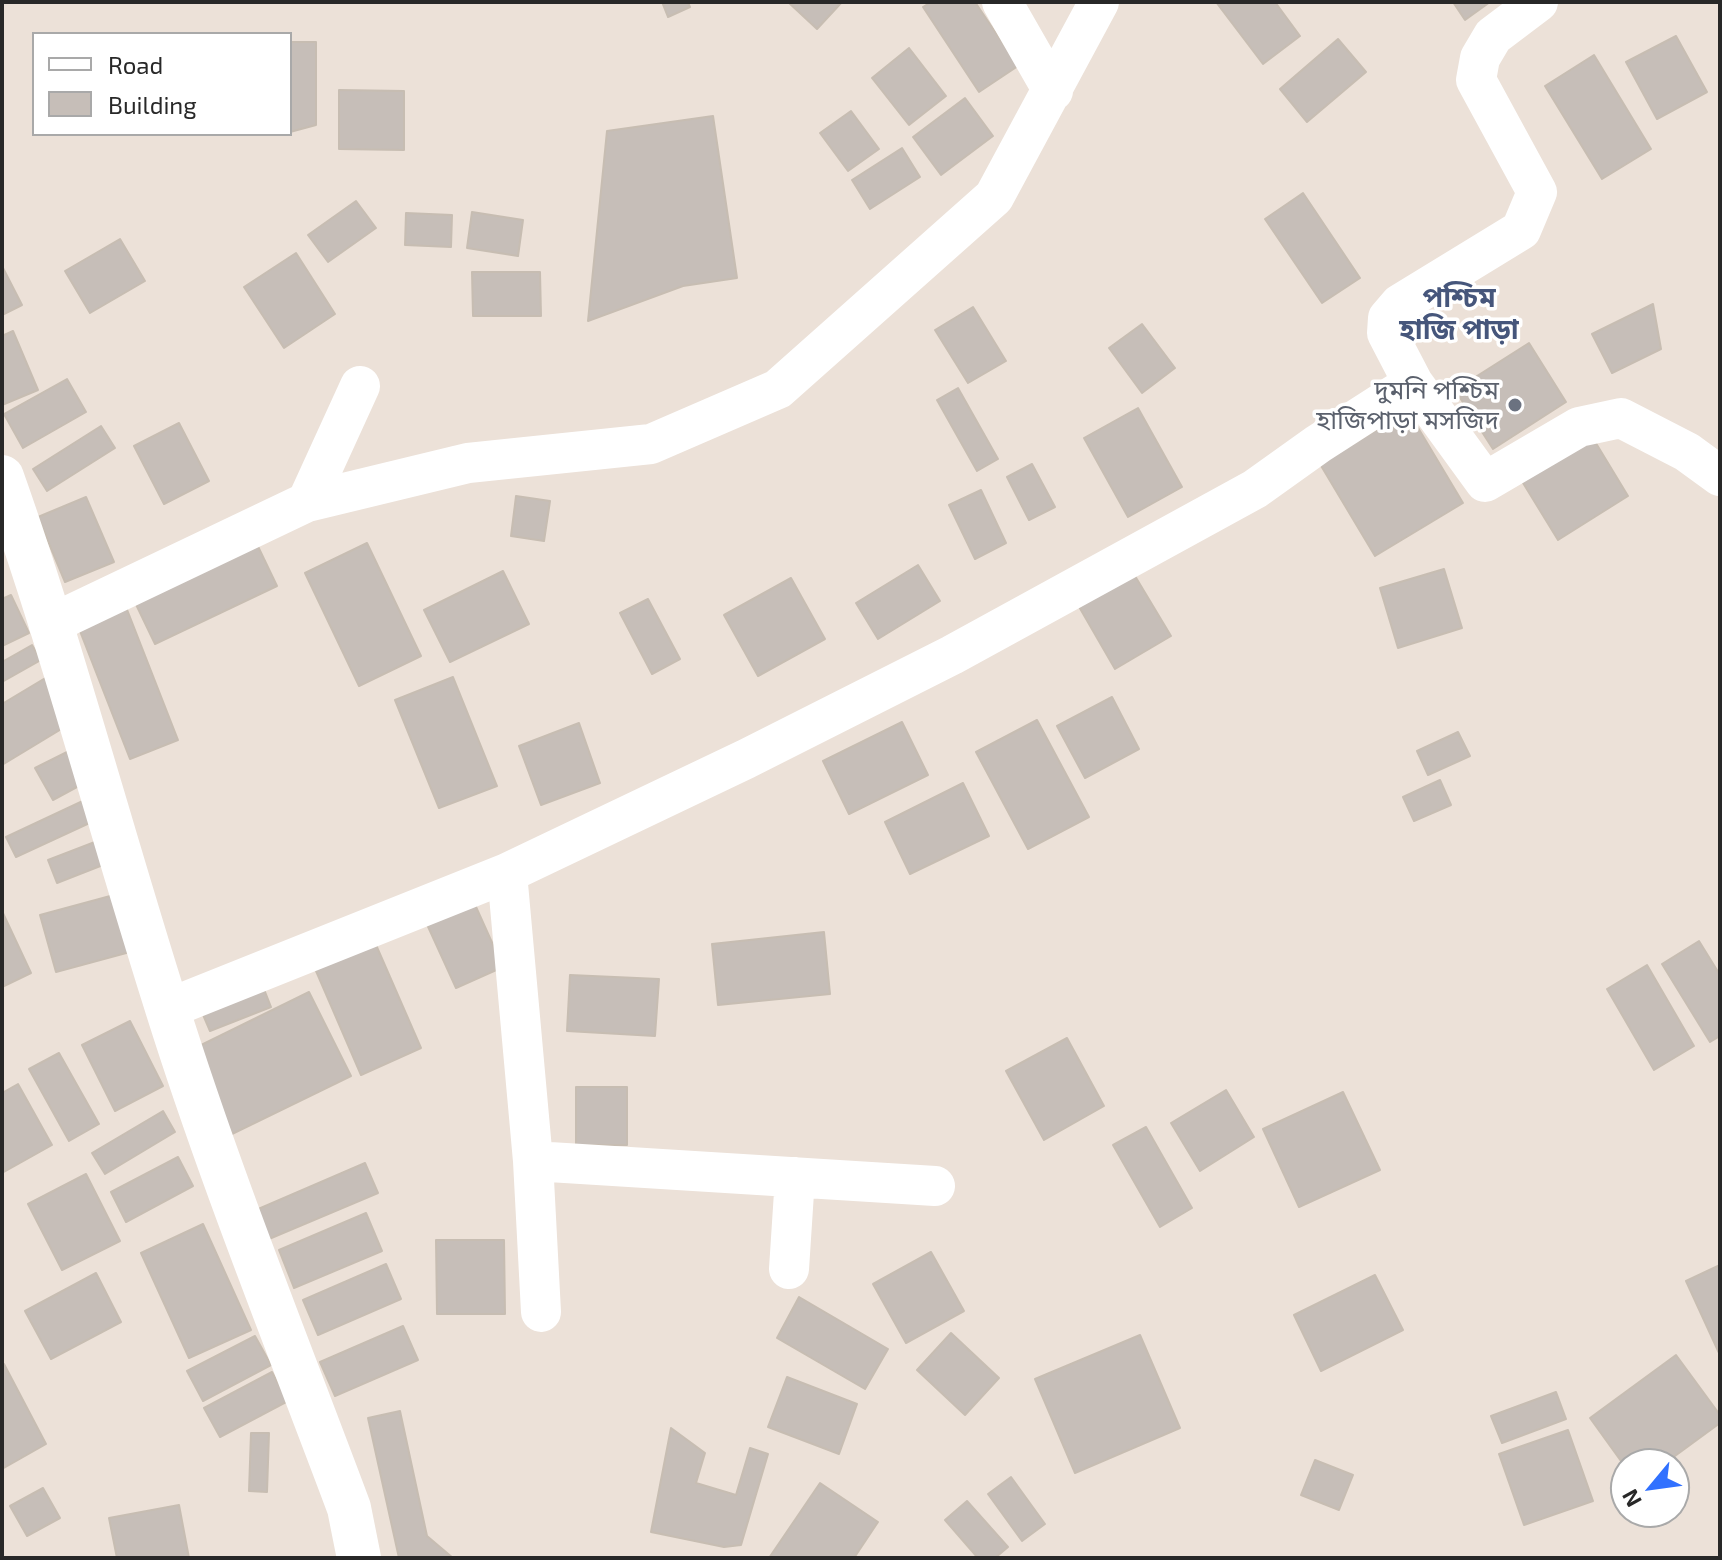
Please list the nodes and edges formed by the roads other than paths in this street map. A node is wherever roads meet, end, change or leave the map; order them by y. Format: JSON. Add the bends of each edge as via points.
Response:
{"nodes":[{"id":1,"x":1002,"y":2,"type":"edge"},
{"id":2,"x":1099,"y":2,"type":"edge"},
{"id":3,"x":1538,"y":2,"type":"edge"},
{"id":4,"x":1053,"y":91,"type":"junction"},
{"id":5,"x":1413,"y":383,"type":"junction"},
{"id":6,"x":360,"y":386,"type":"dead end"},
{"id":7,"x":1720,"y":476,"type":"edge"},
{"id":8,"x":2,"y":477,"type":"edge"},
{"id":9,"x":307,"y":502,"type":"junction"},
{"id":10,"x":49,"y":625,"type":"junction"},
{"id":11,"x":507,"y":873,"type":"junction"},
{"id":12,"x":167,"y":1009,"type":"junction"},
{"id":13,"x":533,"y":1161,"type":"junction"},
{"id":14,"x":795,"y":1177,"type":"junction"},
{"id":15,"x":935,"y":1186,"type":"dead end"},
{"id":16,"x":789,"y":1269,"type":"dead end"},
{"id":17,"x":541,"y":1312,"type":"dead end"},
{"id":18,"x":359,"y":1558,"type":"edge"}],
"edges":[{"from":1,"to":4,"type":"street"},
{"from":2,"to":4,"type":"street"},
{"from":3,"to":5,"type":"street","via":[[1493,36],[1480,58],[1476,80],[1537,192],[1521,230],[1400,304],[1388,318],[1387,333]]},
{"from":4,"to":9,"type":"street","via":[[994,197],[778,389],[651,444],[468,463]]},
{"from":5,"to":7,"type":"street","via":[[1485,482],[1579,427],[1621,418],[1687,452]]},
{"from":5,"to":11,"type":"street","via":[[1255,489],[952,655]]},
{"from":6,"to":9,"type":"street"},
{"from":8,"to":10,"type":"street"},
{"from":9,"to":10,"type":"street"},
{"from":10,"to":12,"type":"street"},
{"from":11,"to":12,"type":"street"},
{"from":11,"to":13,"type":"street"},
{"from":12,"to":18,"type":"street","via":[[349,1508]]},
{"from":13,"to":14,"type":"street"},
{"from":13,"to":17,"type":"street"},
{"from":14,"to":15,"type":"street"},
{"from":14,"to":16,"type":"street"}]}
